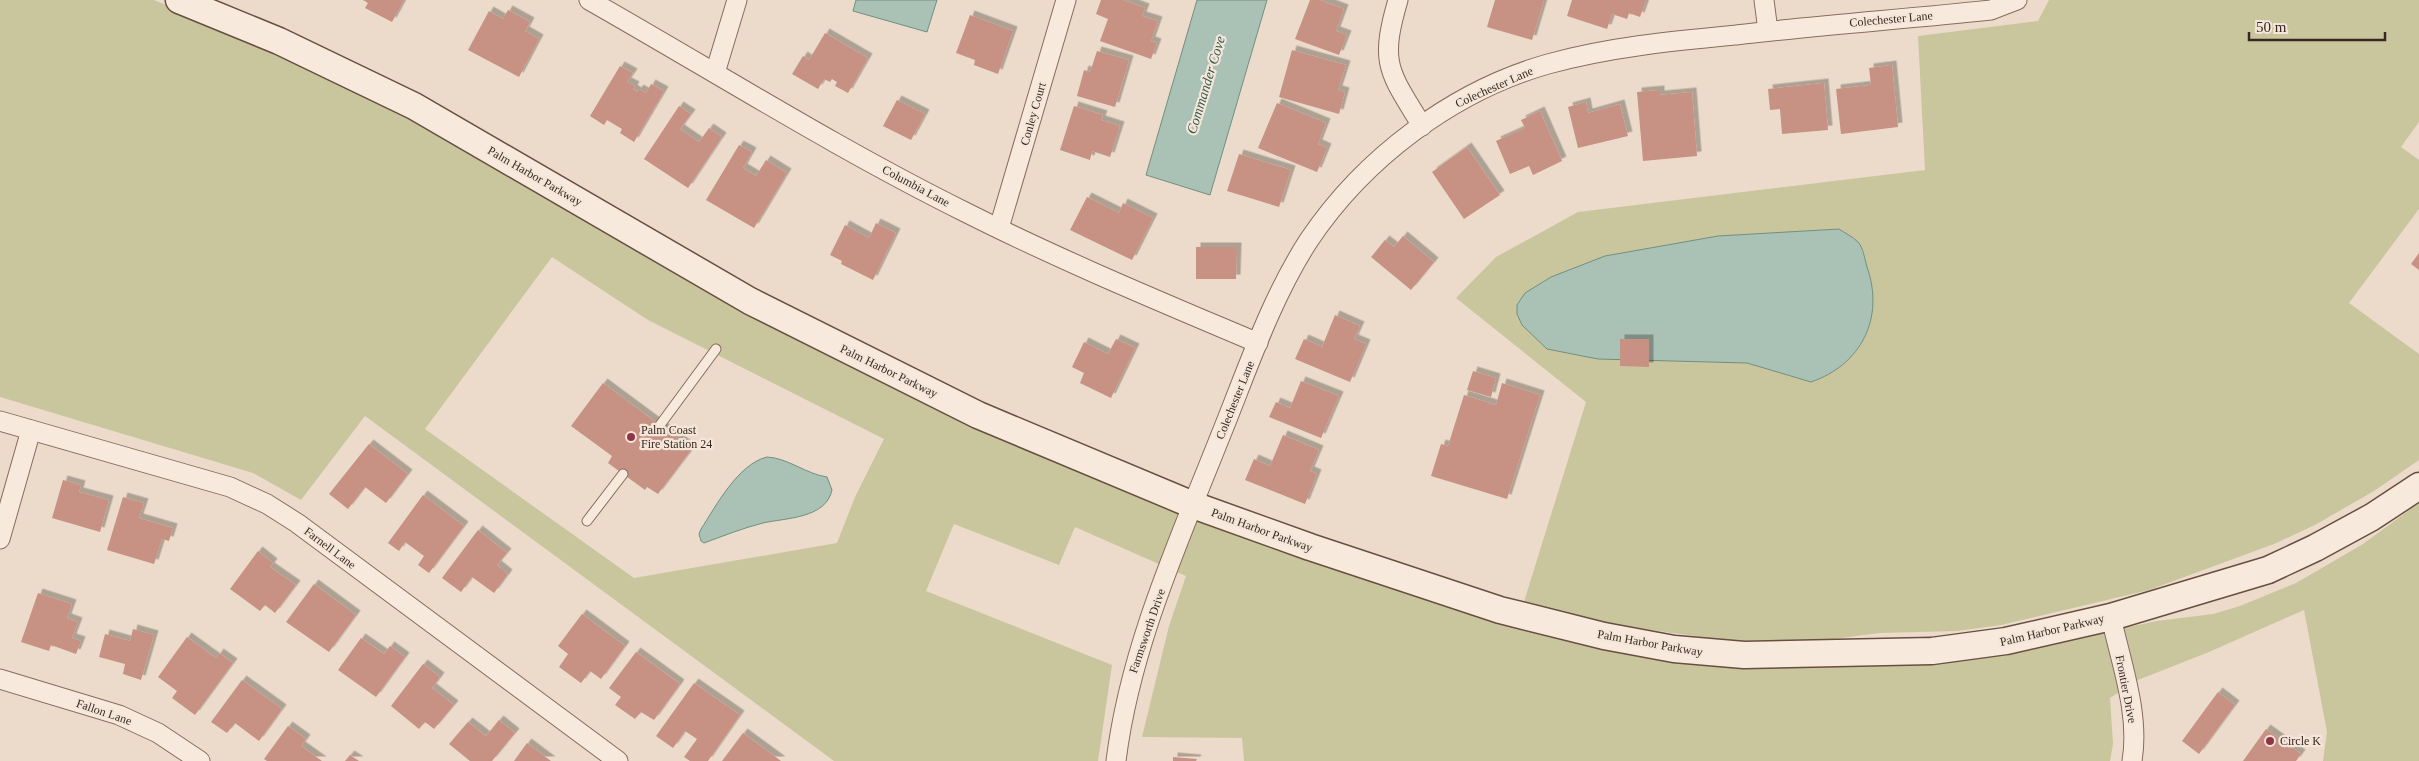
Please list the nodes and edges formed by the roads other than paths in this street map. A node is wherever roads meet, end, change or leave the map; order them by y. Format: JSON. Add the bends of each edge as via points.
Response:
{"nodes":[{"id":1,"x":178,"y":0,"type":"edge"},
{"id":2,"x":589,"y":0,"type":"edge"},
{"id":3,"x":737,"y":0,"type":"edge"},
{"id":4,"x":1066,"y":0,"type":"edge"},
{"id":5,"x":1398,"y":0,"type":"edge"},
{"id":6,"x":1764,"y":0,"type":"edge"},
{"id":7,"x":2017,"y":0,"type":"edge"},
{"id":8,"x":1768,"y":31,"type":"junction"},
{"id":9,"x":715,"y":73,"type":"junction"},
{"id":10,"x":1422,"y":126,"type":"junction"},
{"id":11,"x":999,"y":228,"type":"junction"},
{"id":12,"x":1258,"y":343,"type":"junction"},
{"id":13,"x":716,"y":349,"type":"dead end"},
{"id":14,"x":0,"y":421,"type":"edge"},
{"id":15,"x":660,"y":425,"type":"dead end"},
{"id":16,"x":31,"y":430,"type":"junction"},
{"id":17,"x":623,"y":474,"type":"dead end"},
{"id":18,"x":2419,"y":486,"type":"edge"},
{"id":19,"x":1193,"y":505,"type":"junction"},
{"id":20,"x":588,"y":521,"type":"dead end"},
{"id":21,"x":0,"y":539,"type":"edge"},
{"id":22,"x":2112,"y":617,"type":"junction"},
{"id":23,"x":0,"y":679,"type":"edge"},
{"id":24,"x":200,"y":761,"type":"edge"},
{"id":25,"x":618,"y":761,"type":"edge"},
{"id":26,"x":1116,"y":761,"type":"edge"},
{"id":27,"x":2132,"y":761,"type":"edge"}],
"edges":[{"from":1,"to":19,"type":"street","name":"Palm Harbor Parkway","via":[[279,41],[414,106],[776,316],[978,415]]},
{"from":2,"to":9,"type":"street","name":"Columbia Lane"},
{"from":3,"to":9,"type":"street"},
{"from":4,"to":11,"type":"street","name":"Conley Court"},
{"from":5,"to":10,"type":"street","via":[[1388,37],[1388,63]]},
{"from":6,"to":8,"type":"street"},
{"from":7,"to":8,"type":"street","name":"Colechester Lane","via":[[1991,10]]},
{"from":8,"to":10,"type":"street","name":"Colechester Lane","via":[[1618,49],[1547,64],[1466,98]]},
{"from":9,"to":11,"type":"street","name":"Columbia Lane","via":[[847,150]]},
{"from":10,"to":12,"type":"street","name":"Colechester Lane","via":[[1366,172],[1323,220],[1282,287]]},
{"from":11,"to":12,"type":"street","name":"Columbia Lane"},
{"from":12,"to":19,"type":"street","name":"Colechester Lane"},
{"from":13,"to":15,"type":"lane"},
{"from":14,"to":16,"type":"street","name":"Farnell Lane"},
{"from":16,"to":21,"type":"street"},
{"from":16,"to":25,"type":"street","name":"Farnell Lane","via":[[216,482],[267,504]]},
{"from":17,"to":20,"type":"lane"},
{"from":18,"to":22,"type":"street","name":"Palm Harbor Parkway","via":[[2364,521],[2268,570]]},
{"from":19,"to":22,"type":"street","name":"Palm Harbor Parkway","via":[[1500,610],[1604,636],[1674,649],[1762,655],[1932,651],[2015,640]]},
{"from":19,"to":26,"type":"street","name":"Farmsworth Drive","via":[[1134,667]]},
{"from":22,"to":27,"type":"street","name":"Frontier Drive","via":[[2132,717]]},
{"from":23,"to":24,"type":"street","name":"Fallon Lane","via":[[119,715],[158,733]]}]}
